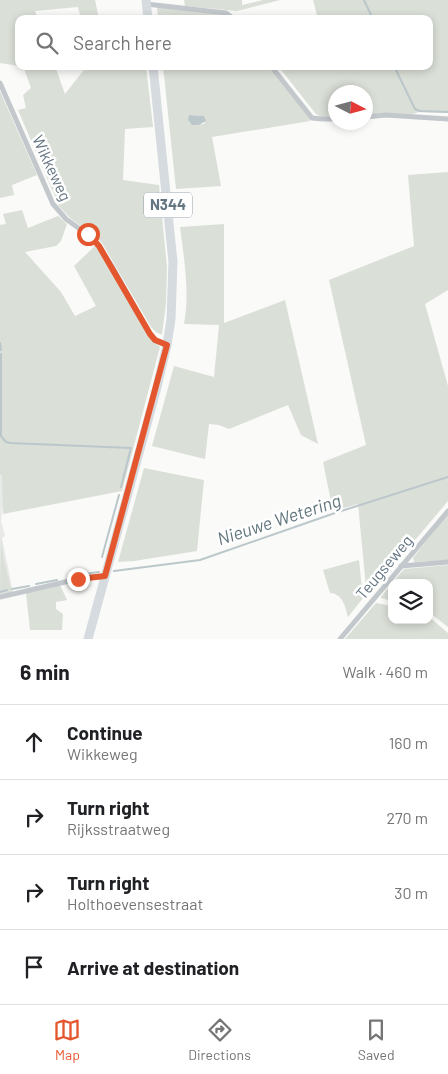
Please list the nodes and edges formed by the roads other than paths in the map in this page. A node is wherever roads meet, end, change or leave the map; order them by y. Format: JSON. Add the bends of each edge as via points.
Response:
{"nodes":[{"id":1,"x":146,"y":2,"type":"edge"},
{"id":2,"x":148,"y":15,"type":"edge"},
{"id":3,"x":229,"y":15,"type":"edge"},
{"id":4,"x":153,"y":70,"type":"edge"},
{"id":5,"x":274,"y":70,"type":"edge"},
{"id":6,"x":0,"y":83,"type":"edge"},
{"id":7,"x":373,"y":117,"type":"edge"},
{"id":8,"x":448,"y":119,"type":"edge"},
{"id":9,"x":328,"y":120,"type":"edge"},
{"id":10,"x":167,"y":345,"type":"junction"},
{"id":11,"x":448,"y":511,"type":"edge"},
{"id":12,"x":448,"y":562,"type":"edge"},
{"id":13,"x":401,"y":566,"type":"junction"},
{"id":14,"x":105,"y":576,"type":"junction"},
{"id":15,"x":0,"y":597,"type":"edge"},
{"id":16,"x":88,"y":639,"type":"edge"},
{"id":17,"x":340,"y":639,"type":"edge"}],
"edges":[{"from":1,"to":2,"type":"main road"},
{"from":1,"to":3,"type":"street"},
{"from":4,"to":10,"type":"main road","number":"N344","via":[[173,262]]},
{"from":5,"to":9,"type":"street","via":[[312,118]]},
{"from":6,"to":10,"type":"street","name":"Wikkeweg","via":[[53,204],[66,219],[95,240],[150,334]]},
{"from":7,"to":8,"type":"street"},
{"from":10,"to":14,"type":"main road","number":"N344"},
{"from":11,"to":13,"type":"street","name":"Teugseweg"},
{"from":12,"to":13,"type":"street"},
{"from":13,"to":17,"type":"street","name":"Teugseweg"},
{"from":14,"to":15,"type":"street"},
{"from":14,"to":16,"type":"main road","number":"N344"}]}
